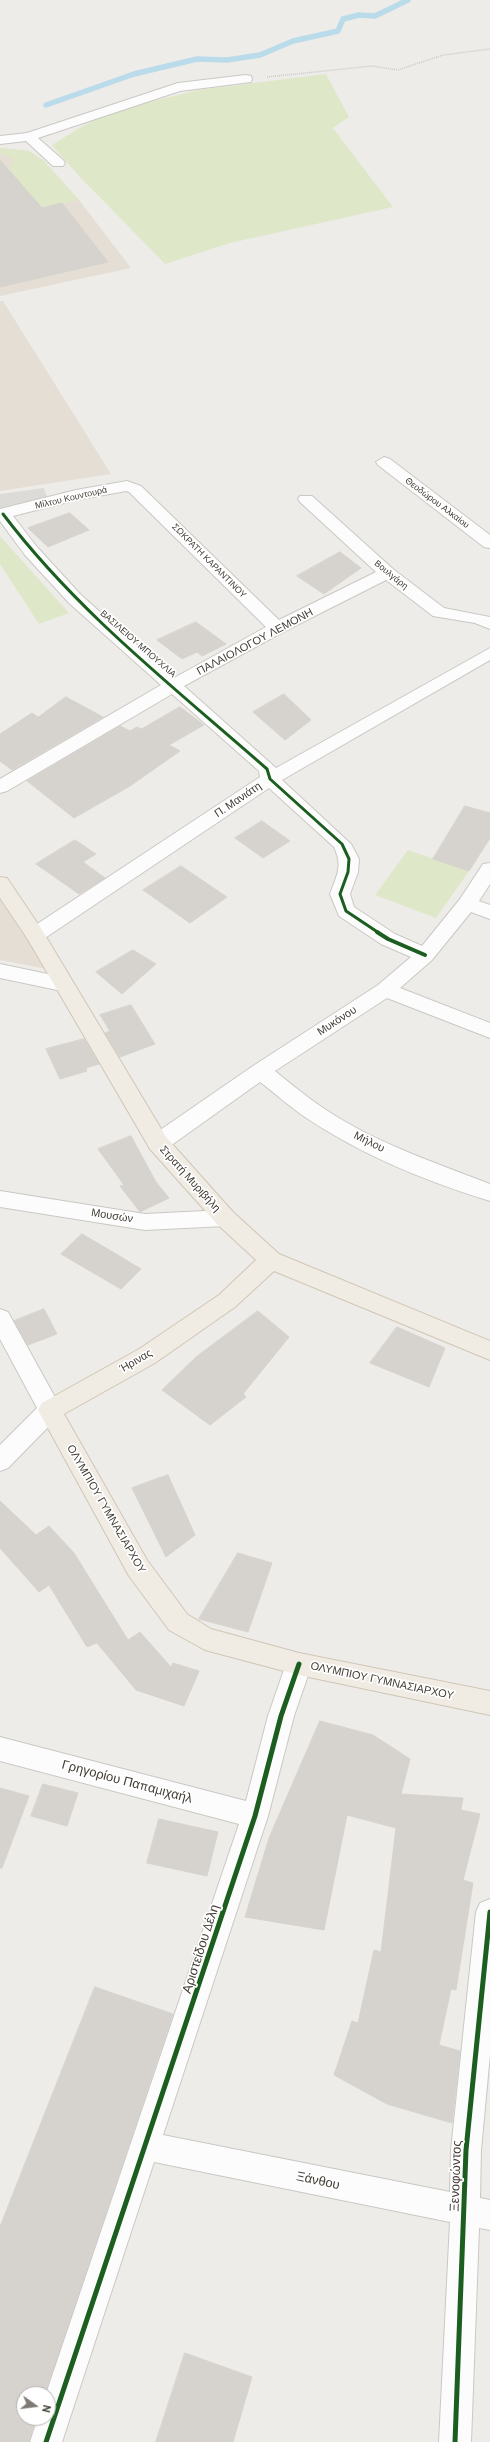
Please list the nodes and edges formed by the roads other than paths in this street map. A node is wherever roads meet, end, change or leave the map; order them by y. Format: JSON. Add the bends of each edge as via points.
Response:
{"nodes":[{"id":1,"x":246,"y":79,"type":"road end"},
{"id":2,"x":29,"y":137,"type":"junction"},
{"id":3,"x":0,"y":140,"type":"edge"},
{"id":4,"x":58,"y":163,"type":"dead end"},
{"id":5,"x":384,"y":462,"type":"dead end"},
{"id":6,"x":141,"y":493,"type":"joint"},
{"id":7,"x":306,"y":499,"type":"dead end"},
{"id":8,"x":1,"y":514,"type":"edge"},
{"id":9,"x":490,"y":543,"type":"edge"},
{"id":10,"x":387,"y":573,"type":"junction"},
{"id":11,"x":490,"y":624,"type":"edge"},
{"id":12,"x":277,"y":628,"type":"junction"},
{"id":13,"x":490,"y":653,"type":"edge"},
{"id":14,"x":174,"y":685,"type":"junction"},
{"id":15,"x":270,"y":779,"type":"junction"},
{"id":16,"x":0,"y":787,"type":"edge"},
{"id":17,"x":490,"y":870,"type":"edge"},
{"id":18,"x":0,"y":883,"type":"edge"},
{"id":19,"x":467,"y":904,"type":"junction"},
{"id":20,"x":490,"y":912,"type":"edge"},
{"id":21,"x":35,"y":935,"type":"junction"},
{"id":22,"x":425,"y":955,"type":"junction"},
{"id":23,"x":0,"y":971,"type":"edge"},
{"id":24,"x":62,"y":984,"type":"junction"},
{"id":25,"x":385,"y":990,"type":"junction"},
{"id":26,"x":490,"y":1031,"type":"edge"},
{"id":27,"x":260,"y":1071,"type":"junction"},
{"id":28,"x":158,"y":1143,"type":"junction"},
{"id":29,"x":490,"y":1193,"type":"edge"},
{"id":30,"x":0,"y":1198,"type":"edge"},
{"id":31,"x":225,"y":1218,"type":"junction"},
{"id":32,"x":271,"y":1260,"type":"junction"},
{"id":33,"x":0,"y":1318,"type":"edge"},
{"id":34,"x":490,"y":1351,"type":"edge"},
{"id":35,"x":50,"y":1410,"type":"junction"},
{"id":36,"x":0,"y":1461,"type":"edge"},
{"id":37,"x":299,"y":1664,"type":"junction"},
{"id":38,"x":490,"y":1703,"type":"edge"},
{"id":39,"x":0,"y":1749,"type":"edge"},
{"id":40,"x":255,"y":1816,"type":"junction"},
{"id":41,"x":490,"y":1912,"type":"edge"},
{"id":42,"x":147,"y":2146,"type":"junction"},
{"id":43,"x":478,"y":2213,"type":"edge"},
{"id":44,"x":46,"y":2442,"type":"edge"},
{"id":45,"x":455,"y":2442,"type":"edge"}],
"edges":[{"from":1,"to":2,"type":"street","via":[[178,87]]},
{"from":2,"to":3,"type":"street"},
{"from":2,"to":4,"type":"street"},
{"from":5,"to":9,"type":"street","name":"Θεοδώρου Αλκαίου"},
{"from":6,"to":8,"type":"street","name":"Μίλτου Κουντουρά","via":[[127,486],[76,495]]},
{"from":6,"to":12,"type":"street","name":"ΣΩΚΡΑΤΗ ΚΑΡΑΝΤΙΝΟΥ"},
{"from":7,"to":10,"type":"street","name":"Βουλγάρη"},
{"from":8,"to":14,"type":"street","name":"ΒΑΣΙΛΕΙΟΥ ΜΠΟΥΧΛΙΑ","via":[[75,599]]},
{"from":10,"to":11,"type":"street","name":"Βουλγάρη","via":[[439,612],[480,619]]},
{"from":10,"to":12,"type":"street","name":"ΠΑΛΑΙΟΛΟΓΟΥ ΛΕΜΟΝΗ"},
{"from":12,"to":14,"type":"street","name":"ΠΑΛΑΙΟΛΟΓΟΥ ΛΕΜΟΝΗ"},
{"from":13,"to":15,"type":"street","name":"Π. Μανιάτη"},
{"from":14,"to":15,"type":"street","name":"ΒΑΣΙΛΕΙΟΥ ΜΠΟΥΧΛΙΑ","via":[[267,769]]},
{"from":14,"to":16,"type":"street","name":"ΠΑΛΑΙΟΛΟΓΟΥ ΛΕΜΟΝΗ"},
{"from":15,"to":21,"type":"street","name":"Π. Μανιάτη"},
{"from":15,"to":22,"type":"street","name":"ΒΑΣΙΛΕΙΟΥ ΜΠΟΥΧΛΙΑ","via":[[342,844],[349,859],[348,872],[340,894],[346,911],[388,939]]},
{"from":17,"to":19,"type":"street","name":"Μυκόνου"},
{"from":18,"to":21,"type":"main road","name":"Στρατή Μυριβήλη"},
{"from":19,"to":20,"type":"street"},
{"from":19,"to":22,"type":"street","name":"Μυκόνου"},
{"from":21,"to":24,"type":"main road","name":"Στρατή Μυριβήλη"},
{"from":22,"to":25,"type":"street","name":"Μυκόνου"},
{"from":23,"to":24,"type":"street"},
{"from":24,"to":28,"type":"main road","name":"Στρατή Μυριβήλη"},
{"from":25,"to":26,"type":"street"},
{"from":25,"to":27,"type":"street","name":"Μυκόνου"},
{"from":27,"to":28,"type":"street","name":"Μυκόνου"},
{"from":27,"to":29,"type":"street","name":"Μήλου","via":[[316,1114],[362,1140],[412,1163]]},
{"from":28,"to":31,"type":"main road","name":"Στρατή Μυριβήλη"},
{"from":30,"to":31,"type":"street","name":"Μουσών","via":[[145,1222]]},
{"from":31,"to":32,"type":"main road","name":"Στρατή Μυριβήλη"},
{"from":32,"to":34,"type":"main road","name":"Στρατή Μυριβήλη"},
{"from":32,"to":35,"type":"main road","name":"Ήρινας","via":[[227,1301],[159,1347]]},
{"from":33,"to":35,"type":"street","name":"ΟΛΥΜΠΙΟΥ ΓΥΜΝΑΣΙΑΡΧΟΥ"},
{"from":35,"to":36,"type":"street","name":"Ήρινας"},
{"from":35,"to":37,"type":"main road","name":"ΟΛΥΜΠΙΟΥ ΓΥΜΝΑΣΙΑΡΧΟΥ","via":[[138,1568],[178,1622],[205,1639]]},
{"from":37,"to":38,"type":"main road","name":"ΟΛΥΜΠΙΟΥ ΓΥΜΝΑΣΙΑΡΧΟΥ"},
{"from":37,"to":40,"type":"street","name":"Αριστείδου Δέλη","via":[[281,1716]]},
{"from":39,"to":40,"type":"street","name":"Γρηγορίου Παπαμιχαήλ"},
{"from":40,"to":42,"type":"street","name":"Αριστείδου Δέλη"},
{"from":41,"to":43,"type":"street","name":"Ξενοφώντος","via":[[466,2150]]},
{"from":42,"to":43,"type":"street","name":"Ξάνθου"},
{"from":42,"to":44,"type":"street","name":"Αριστείδου Δέλη"},
{"from":43,"to":45,"type":"street","name":"Ξενοφώντος"}]}
